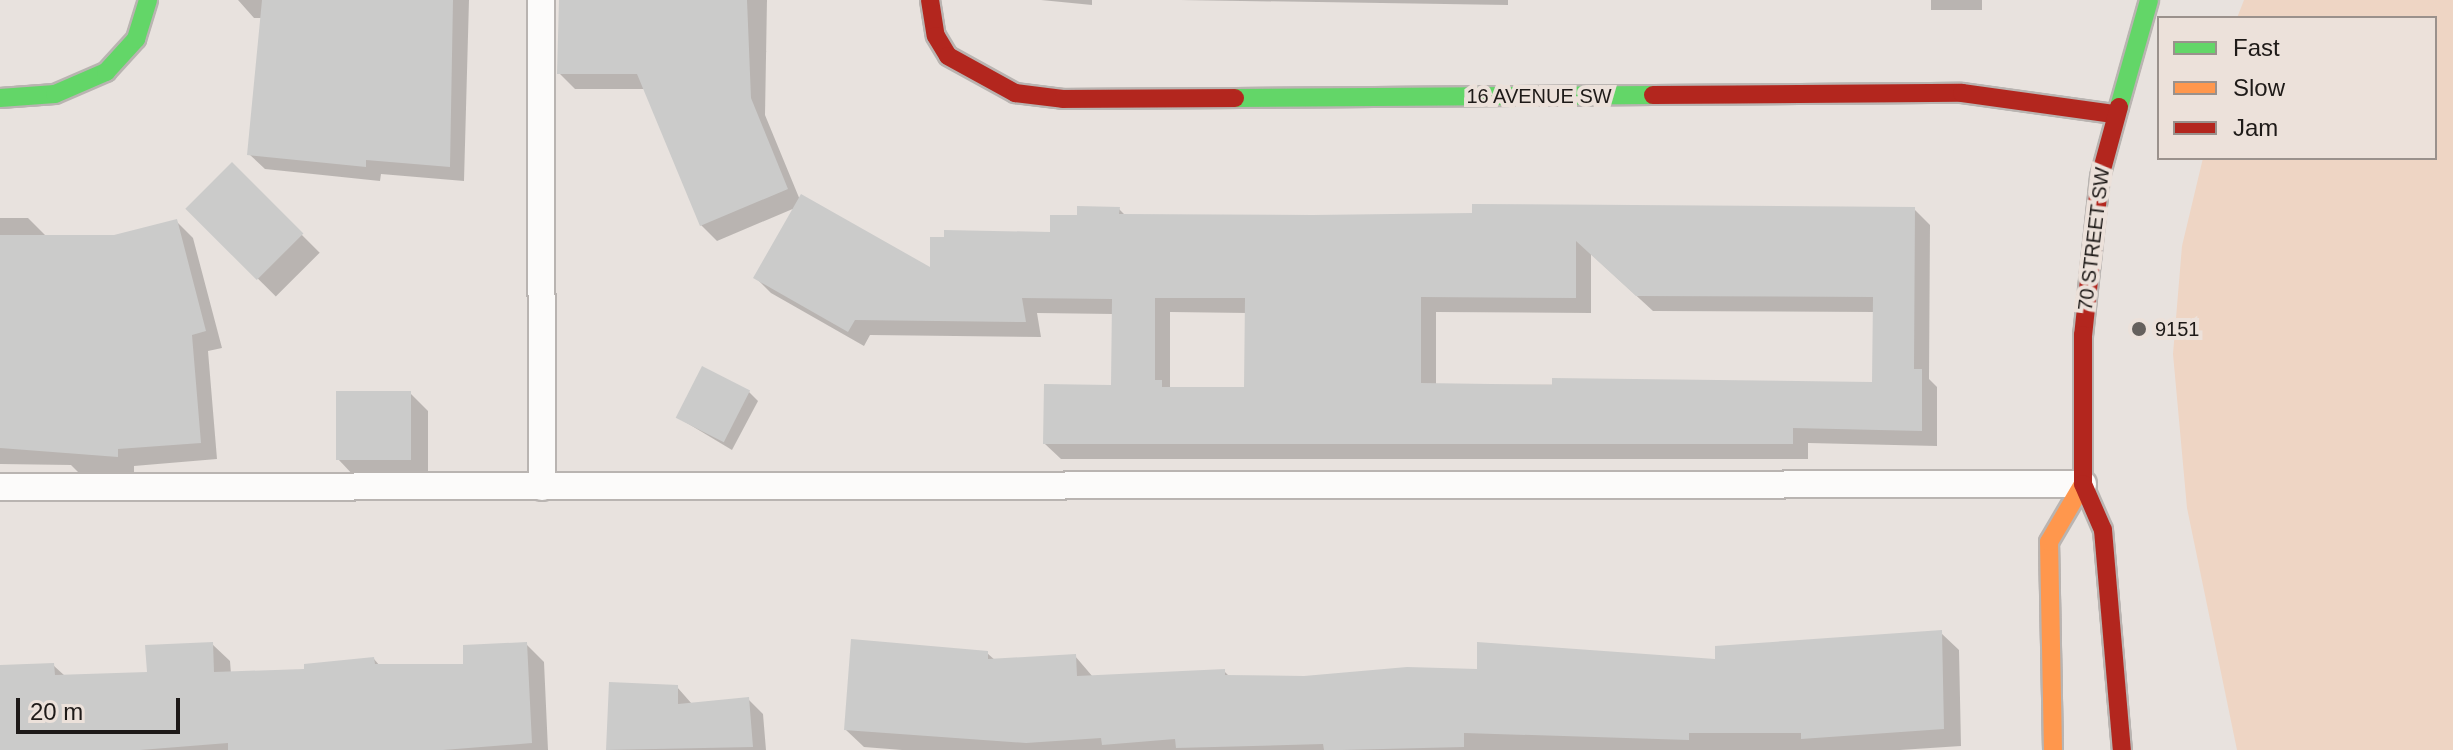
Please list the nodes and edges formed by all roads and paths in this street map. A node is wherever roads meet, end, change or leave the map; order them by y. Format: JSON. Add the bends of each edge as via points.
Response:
{"nodes":[{"id":1,"x":148,"y":0,"type":"edge"},
{"id":2,"x":541,"y":0,"type":"edge"},
{"id":3,"x":930,"y":0,"type":"edge"},
{"id":4,"x":2149,"y":0,"type":"edge"},
{"id":5,"x":0,"y":98,"type":"edge"},
{"id":6,"x":2114,"y":114,"type":"junction"},
{"id":7,"x":2083,"y":484,"type":"junction"},
{"id":8,"x":0,"y":487,"type":"edge"},
{"id":9,"x":542,"y":487,"type":"junction"},
{"id":10,"x":2053,"y":750,"type":"edge"},
{"id":11,"x":2122,"y":750,"type":"edge"}],
"edges":[{"from":1,"to":5,"type":"street","via":[[136,39],[106,72],[55,94]]},
{"from":2,"to":9,"type":"lane"},
{"from":3,"to":6,"type":"street","name":"16 AVENUE SW","via":[[936,36],[948,56],[967,71],[1015,93],[1063,99],[1962,93]]},
{"from":4,"to":6,"type":"street","name":"70 STREET SW"},
{"from":6,"to":7,"type":"street","name":"70 STREET SW","via":[[2087,269]]},
{"from":7,"to":9,"type":"lane"},
{"from":7,"to":10,"type":"street","name":"70 STREET SW","via":[[2049,542]]},
{"from":7,"to":11,"type":"street","name":"70 STREET SW","via":[[2103,530]]},
{"from":8,"to":9,"type":"lane"}]}
